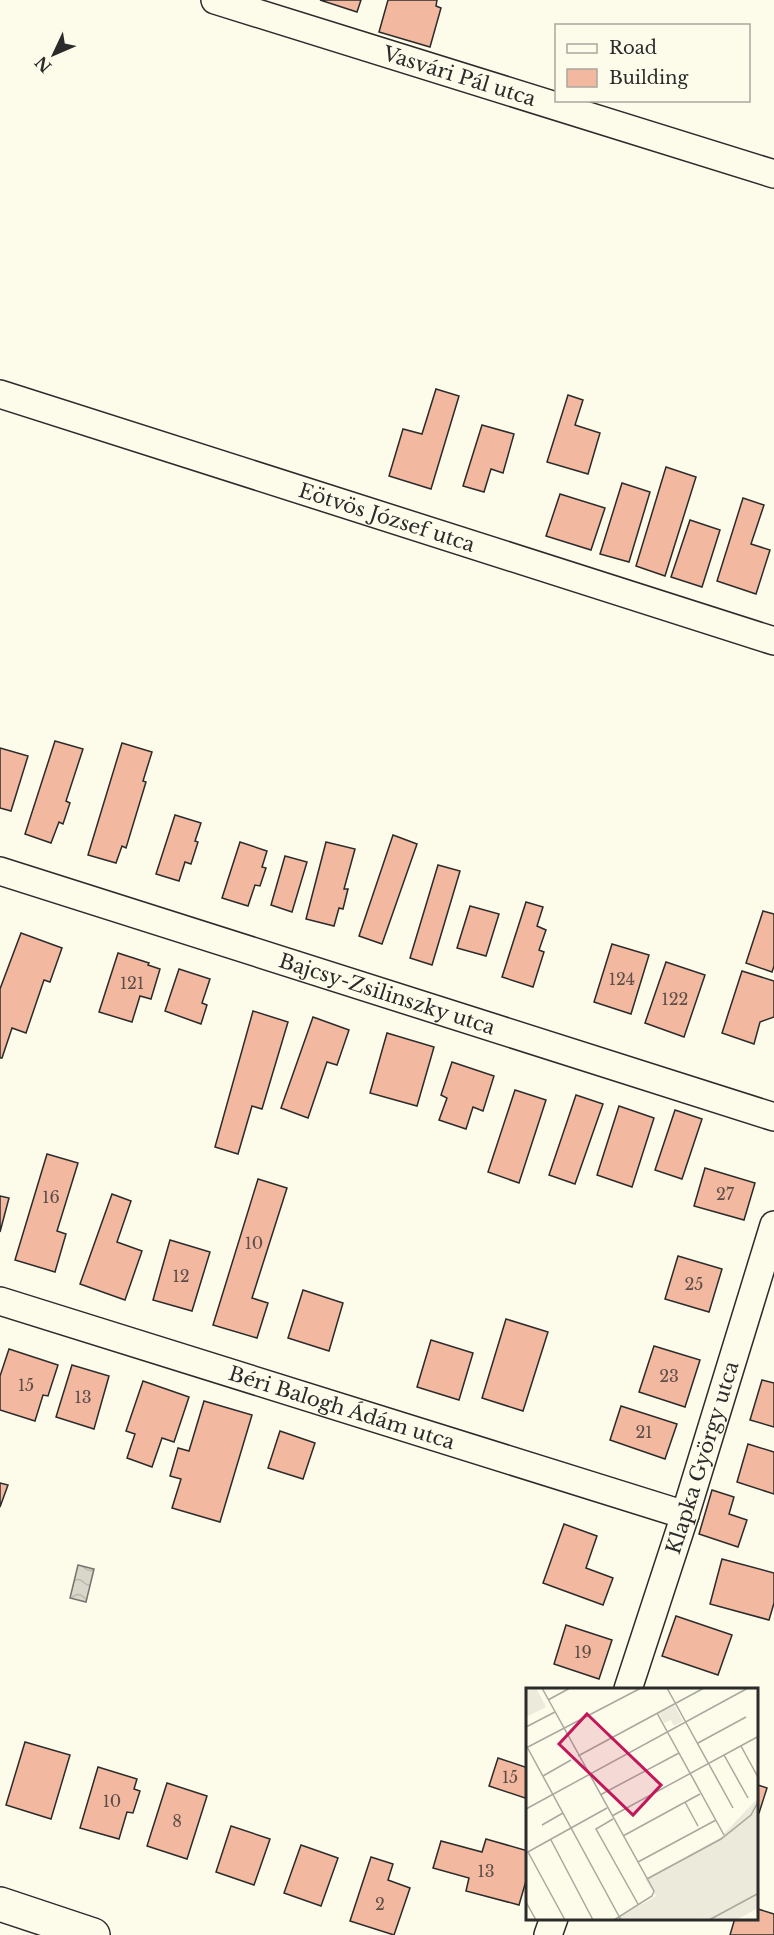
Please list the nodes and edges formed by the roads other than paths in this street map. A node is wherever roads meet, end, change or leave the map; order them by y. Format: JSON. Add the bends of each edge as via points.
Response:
{"nodes":[{"id":1,"x":215,"y":0,"type":"edge"},
{"id":2,"x":774,"y":174,"type":"edge"},
{"id":3,"x":0,"y":394,"type":"edge"},
{"id":4,"x":774,"y":641,"type":"edge"},
{"id":5,"x":0,"y":871,"type":"edge"},
{"id":6,"x":774,"y":1117,"type":"edge"},
{"id":7,"x":774,"y":1226,"type":"edge"},
{"id":8,"x":0,"y":1301,"type":"edge"},
{"id":9,"x":685,"y":1515,"type":"junction"},
{"id":10,"x":628,"y":1688,"type":"edge"},
{"id":11,"x":0,"y":1904,"type":"edge"},
{"id":12,"x":553,"y":1920,"type":"edge"},
{"id":13,"x":93,"y":1935,"type":"edge"},
{"id":14,"x":548,"y":1935,"type":"edge"}],
"edges":[{"from":1,"to":2,"type":"street","name":"Vasvári Pál utca"},
{"from":3,"to":4,"type":"street","name":"Eötvös József utca"},
{"from":5,"to":6,"type":"street","name":"Bajcsy-Zsilinszky utca"},
{"from":7,"to":9,"type":"street","name":"Klapka György utca"},
{"from":8,"to":9,"type":"street","name":"Béri Balogh Ádám utca"},
{"from":9,"to":10,"type":"street","name":"Klapka György utca"},
{"from":11,"to":13,"type":"main road"},
{"from":12,"to":14,"type":"street"}]}
